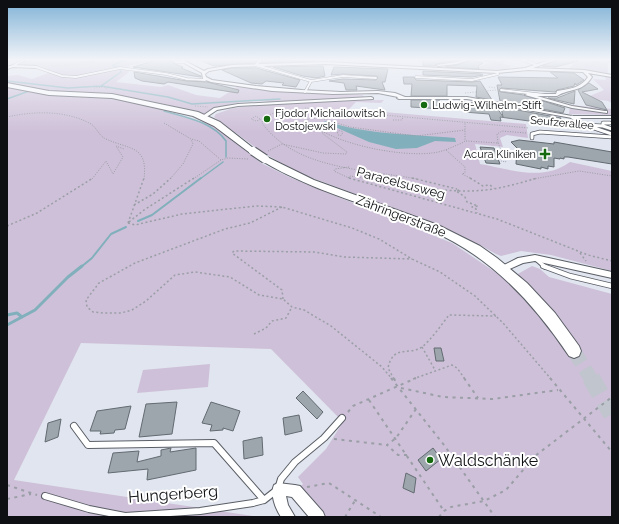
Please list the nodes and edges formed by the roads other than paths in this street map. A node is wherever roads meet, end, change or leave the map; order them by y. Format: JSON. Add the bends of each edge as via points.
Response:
{"nodes":[{"id":1,"x":229,"y":83,"type":"edge"},
{"id":2,"x":310,"y":83,"type":"edge"},
{"id":3,"x":586,"y":83,"type":"edge"},
{"id":4,"x":7,"y":85,"type":"edge"},
{"id":5,"x":501,"y":90,"type":"dead end"},
{"id":6,"x":305,"y":92,"type":"junction"},
{"id":7,"x":548,"y":95,"type":"junction"},
{"id":8,"x":403,"y":98,"type":"junction"},
{"id":9,"x":612,"y":111,"type":"edge"},
{"id":10,"x":203,"y":117,"type":"junction"},
{"id":11,"x":572,"y":117,"type":"junction"},
{"id":12,"x":612,"y":117,"type":"edge"},
{"id":13,"x":610,"y":123,"type":"dead end"},
{"id":14,"x":582,"y":125,"type":"junction"},
{"id":15,"x":603,"y":126,"type":"junction"},
{"id":16,"x":612,"y":129,"type":"edge"},
{"id":17,"x":612,"y":136,"type":"edge"},
{"id":18,"x":532,"y":138,"type":"dead end"},
{"id":19,"x":535,"y":258,"type":"junction"},
{"id":20,"x":503,"y":269,"type":"junction"},
{"id":21,"x":612,"y":275,"type":"edge"},
{"id":22,"x":612,"y":286,"type":"edge"},
{"id":23,"x":574,"y":351,"type":"tunnel mouth"},
{"id":24,"x":342,"y":418,"type":"road end"},
{"id":25,"x":74,"y":426,"type":"dead end"},
{"id":26,"x":278,"y":490,"type":"junction"},
{"id":27,"x":45,"y":496,"type":"road end"},
{"id":28,"x":264,"y":500,"type":"junction"},
{"id":29,"x":288,"y":517,"type":"edge"},
{"id":30,"x":318,"y":517,"type":"edge"}],
"edges":[{"from":1,"to":6,"type":"street"},
{"from":2,"to":6,"type":"lane"},
{"from":3,"to":7,"type":"street","via":[[582,87],[559,92],[557,95]]},
{"from":4,"to":10,"type":"main road","name":"Zähringerstraße","via":[[45,92],[112,96]]},
{"from":5,"to":7,"type":"lane"},
{"from":6,"to":8,"type":"street","via":[[392,94]]},
{"from":7,"to":9,"type":"street","via":[[527,95],[596,112]]},
{"from":8,"to":10,"type":"street","via":[[238,105],[216,110]]},
{"from":8,"to":11,"type":"street","via":[[482,100]]},
{"from":10,"to":20,"type":"main road","name":"Zähringerstraße","bridge":true,"via":[[217,124],[251,155],[266,155],[307,181],[442,231],[473,247]]},
{"from":11,"to":12,"type":"street"},
{"from":11,"to":14,"type":"lane"},
{"from":13,"to":15,"type":"lane","via":[[602,123]]},
{"from":14,"to":15,"type":"lane"},
{"from":14,"to":17,"type":"lane","via":[[604,130]]},
{"from":15,"to":16,"type":"lane"},
{"from":17,"to":18,"type":"lane","via":[[540,132],[532,134]]},
{"from":19,"to":20,"type":"street","via":[[521,260]]},
{"from":19,"to":21,"type":"street"},
{"from":19,"to":22,"type":"lane","via":[[550,270]]},
{"from":20,"to":23,"type":"main road","name":"Zähringerstraße","via":[[544,308]]},
{"from":24,"to":26,"type":"lane","via":[[324,438],[295,462],[281,479]]},
{"from":25,"to":28,"type":"lane","via":[[88,445],[214,443]]},
{"from":26,"to":28,"type":"lane","name":"Hungerberg"},
{"from":26,"to":29,"type":"street"},
{"from":26,"to":30,"type":"street","via":[[295,491]]},
{"from":27,"to":28,"type":"lane","name":"Hungerberg","via":[[89,509],[126,516],[200,511],[253,504]]}]}
